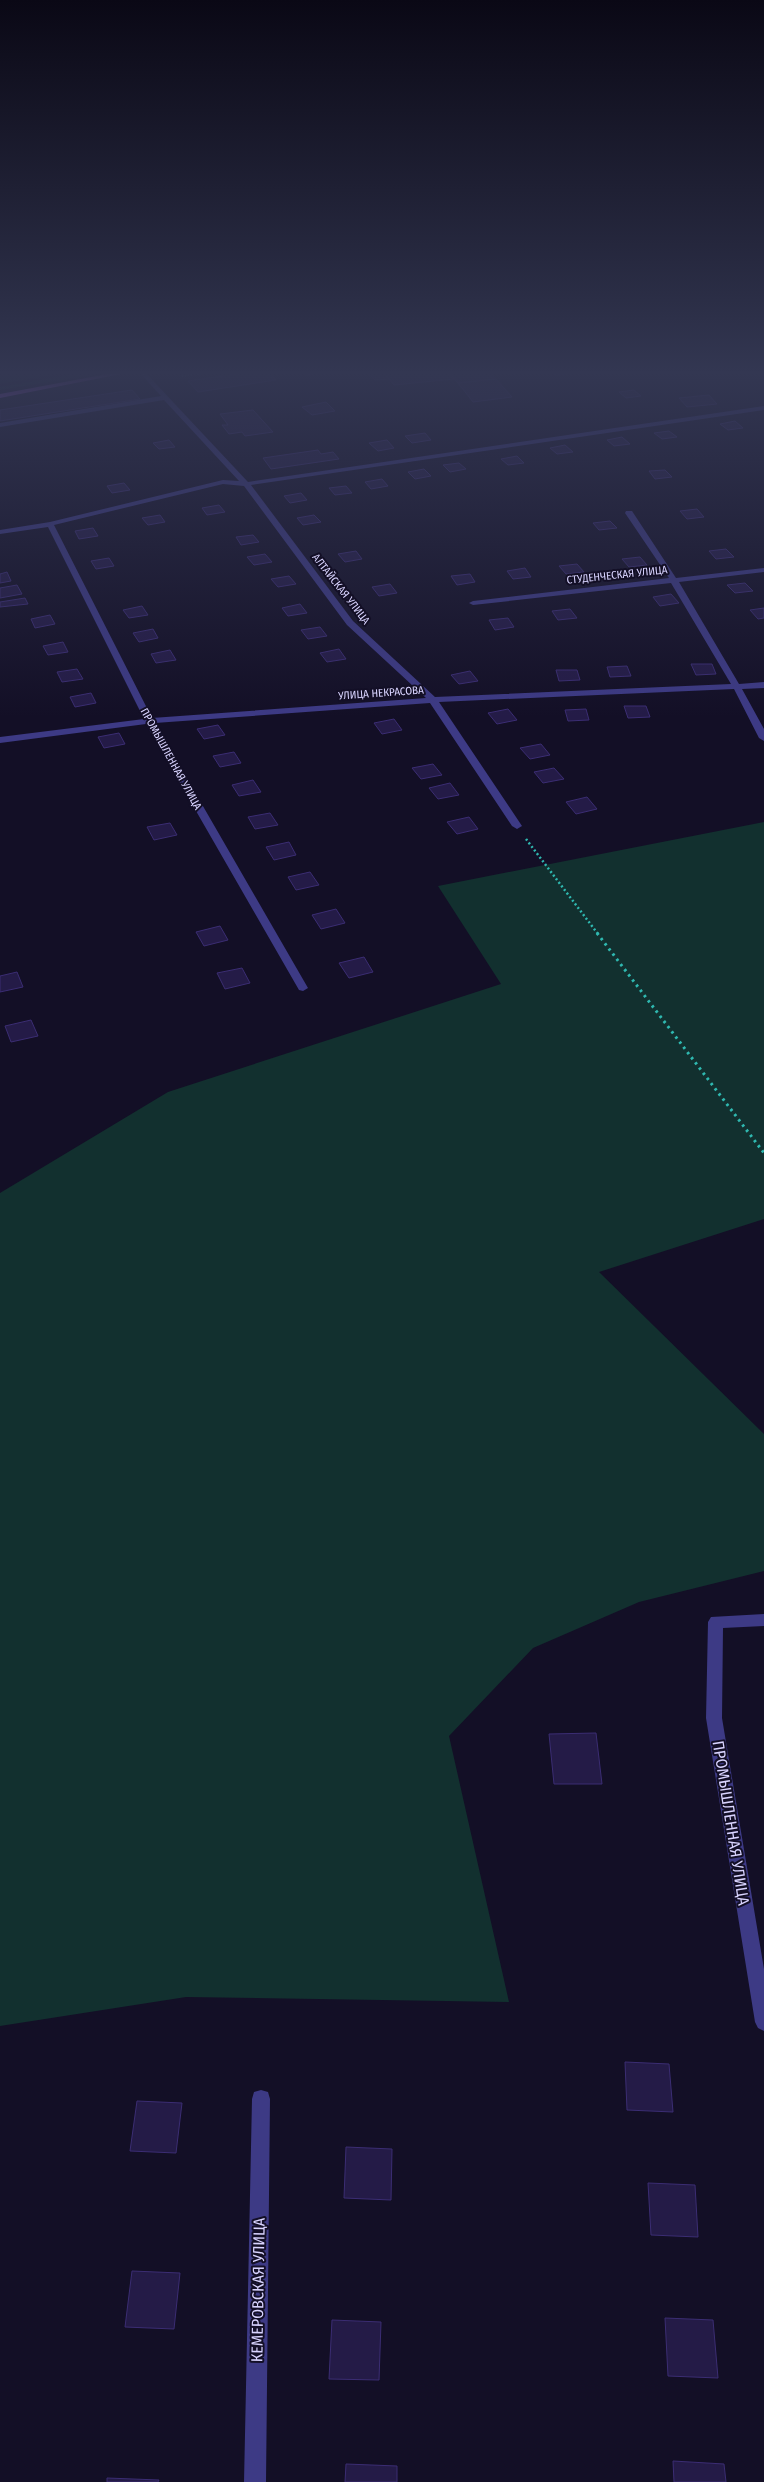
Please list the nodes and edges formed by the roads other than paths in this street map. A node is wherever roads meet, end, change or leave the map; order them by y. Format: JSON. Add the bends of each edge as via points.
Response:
{"nodes":[{"id":1,"x":207,"y":486,"type":"edge"},
{"id":2,"x":247,"y":486,"type":"edge"},
{"id":3,"x":629,"y":512,"type":"dead end"},
{"id":4,"x":50,"y":524,"type":"junction"},
{"id":5,"x":0,"y":532,"type":"edge"},
{"id":6,"x":764,"y":570,"type":"edge"},
{"id":7,"x":675,"y":580,"type":"junction"},
{"id":8,"x":473,"y":603,"type":"dead end"},
{"id":9,"x":764,"y":685,"type":"edge"},
{"id":10,"x":738,"y":686,"type":"junction"},
{"id":11,"x":433,"y":700,"type":"junction"},
{"id":12,"x":149,"y":721,"type":"junction"},
{"id":13,"x":764,"y":738,"type":"edge"},
{"id":14,"x":0,"y":740,"type":"edge"},
{"id":15,"x":517,"y":826,"type":"road end"},
{"id":16,"x":303,"y":988,"type":"dead end"},
{"id":17,"x":764,"y":1620,"type":"edge"},
{"id":18,"x":764,"y":2022,"type":"edge"},
{"id":19,"x":261,"y":2098,"type":"dead end"},
{"id":20,"x":255,"y":2482,"type":"edge"}],
"edges":[{"from":1,"to":4,"type":"street"},
{"from":2,"to":11,"type":"street","name":"АЛТАЙСКАЯ УЛИЦА","via":[[350,623]]},
{"from":3,"to":7,"type":"street"},
{"from":4,"to":5,"type":"street"},
{"from":4,"to":12,"type":"street","name":"ПРОМЫШЛЕННАЯ УЛИЦА"},
{"from":6,"to":7,"type":"street","name":"СТУДЕНЧЕСКАЯ УЛИЦА"},
{"from":7,"to":8,"type":"street","name":"СТУДЕНЧЕСКАЯ УЛИЦА"},
{"from":7,"to":10,"type":"street"},
{"from":9,"to":10,"type":"street","name":"УЛИЦА НЕКРАСОВА"},
{"from":10,"to":11,"type":"street","name":"УЛИЦА НЕКРАСОВА"},
{"from":10,"to":13,"type":"street"},
{"from":11,"to":12,"type":"street","name":"УЛИЦА НЕКРАСОВА"},
{"from":11,"to":15,"type":"street","name":"АЛТАЙСКАЯ УЛИЦА"},
{"from":12,"to":14,"type":"street","name":"УЛИЦА НЕКРАСОВА"},
{"from":12,"to":16,"type":"street","name":"ПРОМЫШЛЕННАЯ УЛИЦА"},
{"from":17,"to":18,"type":"street","name":"ПРОМЫШЛЕННАЯ УЛИЦА","via":[[716,1622],[714,1718]]},
{"from":19,"to":20,"type":"street","name":"КЕМЕРОВСКАЯ УЛИЦА"}]}
